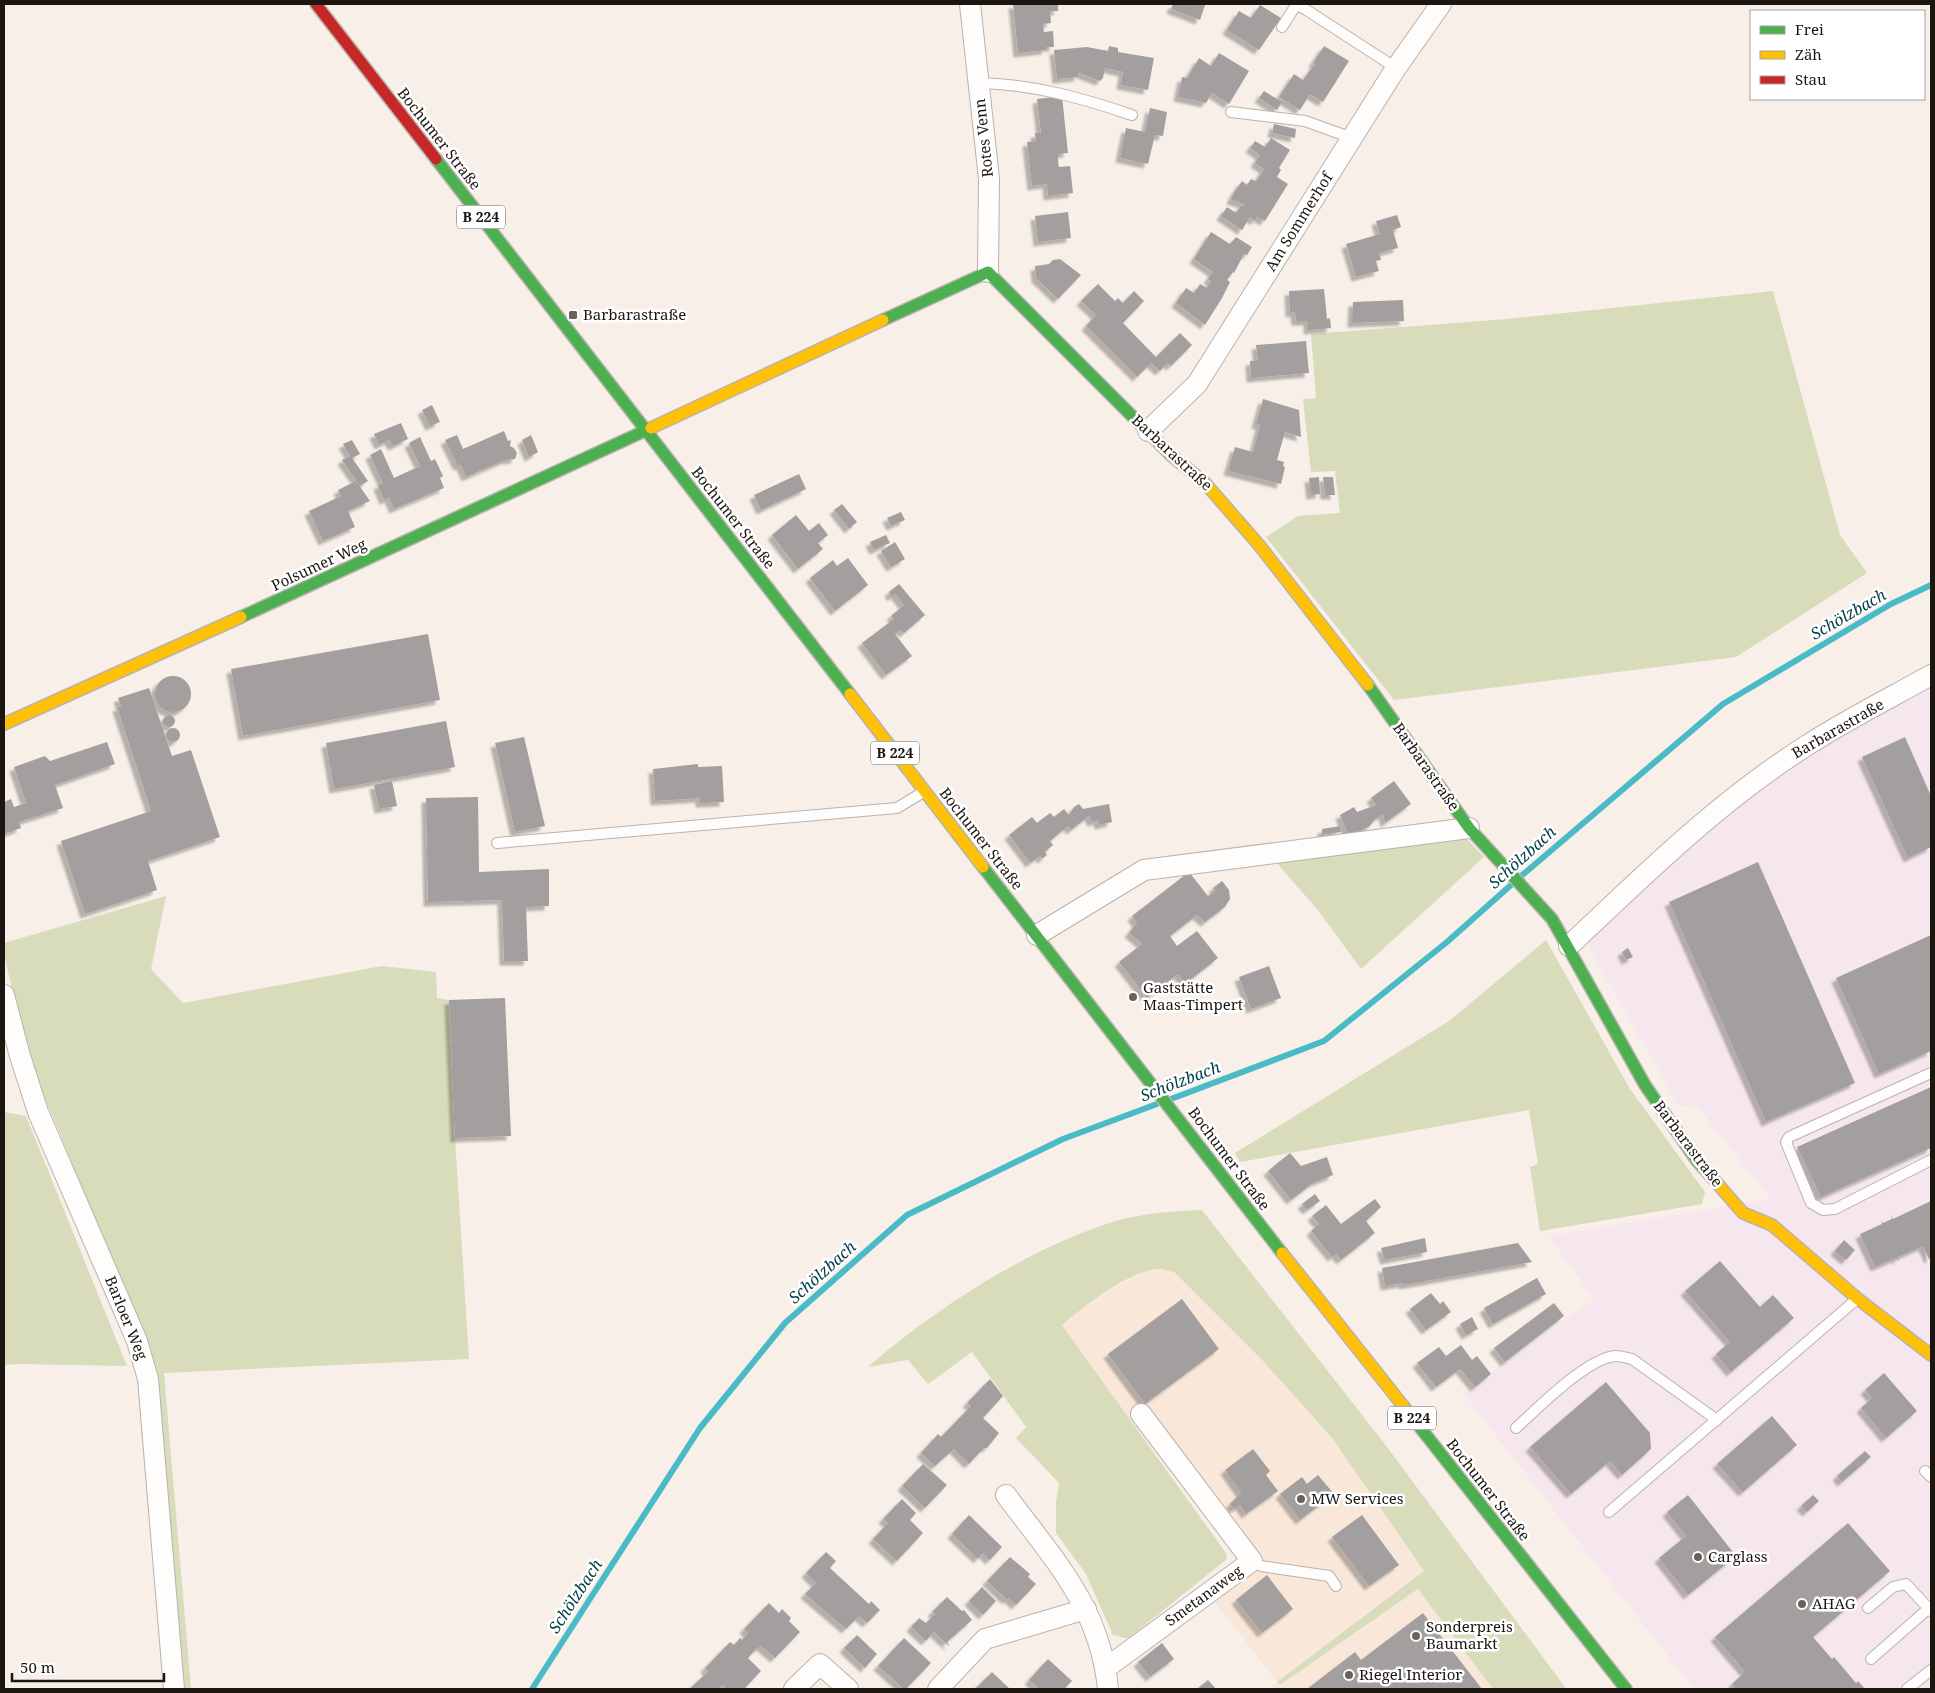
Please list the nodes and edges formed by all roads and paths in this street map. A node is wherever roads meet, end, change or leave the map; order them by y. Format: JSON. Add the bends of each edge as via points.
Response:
{"nodes":[{"id":1,"x":316,"y":4,"type":"edge"},
{"id":2,"x":970,"y":4,"type":"edge"},
{"id":3,"x":1441,"y":4,"type":"edge"},
{"id":4,"x":1282,"y":27,"type":"dead end"},
{"id":5,"x":1396,"y":68,"type":"junction"},
{"id":6,"x":978,"y":83,"type":"junction"},
{"id":7,"x":1231,"y":112,"type":"dead end"},
{"id":8,"x":1132,"y":115,"type":"dead end"},
{"id":9,"x":1352,"y":138,"type":"junction"},
{"id":10,"x":988,"y":272,"type":"junction"},
{"id":11,"x":646,"y":430,"type":"junction"},
{"id":12,"x":1148,"y":431,"type":"junction"},
{"id":13,"x":1931,"y":675,"type":"edge"},
{"id":14,"x":4,"y":724,"type":"edge"},
{"id":15,"x":925,"y":791,"type":"junction"},
{"id":16,"x":1468,"y":828,"type":"junction"},
{"id":17,"x":497,"y":844,"type":"dead end"},
{"id":18,"x":1037,"y":935,"type":"junction"},
{"id":19,"x":1569,"y":946,"type":"junction"},
{"id":20,"x":4,"y":995,"type":"edge"},
{"id":21,"x":1931,"y":1074,"type":"edge"},
{"id":22,"x":1931,"y":1160,"type":"edge"},
{"id":23,"x":1858,"y":1298,"type":"junction"},
{"id":24,"x":1931,"y":1355,"type":"edge"},
{"id":25,"x":1141,"y":1414,"type":"dead end"},
{"id":26,"x":1717,"y":1420,"type":"junction"},
{"id":27,"x":1516,"y":1428,"type":"dead end"},
{"id":28,"x":1006,"y":1495,"type":"dead end"},
{"id":29,"x":1609,"y":1512,"type":"dead end"},
{"id":30,"x":1252,"y":1560,"type":"junction"},
{"id":31,"x":1336,"y":1586,"type":"dead end"},
{"id":32,"x":1868,"y":1608,"type":"dead end"},
{"id":33,"x":1086,"y":1609,"type":"junction"},
{"id":34,"x":1930,"y":1610,"type":"edge"},
{"id":35,"x":1871,"y":1659,"type":"dead end"},
{"id":36,"x":1106,"y":1668,"type":"junction"},
{"id":37,"x":1931,"y":1670,"type":"edge"},
{"id":38,"x":174,"y":1689,"type":"edge"},
{"id":39,"x":794,"y":1689,"type":"edge"},
{"id":40,"x":848,"y":1689,"type":"edge"},
{"id":41,"x":938,"y":1689,"type":"edge"},
{"id":42,"x":1108,"y":1689,"type":"edge"},
{"id":43,"x":1626,"y":1689,"type":"edge"},
{"id":44,"x":1907,"y":1689,"type":"edge"}],
"edges":[{"from":1,"to":11,"type":"street","name":"Bochumer Straße","number":"B 224"},
{"from":2,"to":6,"type":"street","name":"Rotes Venn"},
{"from":3,"to":5,"type":"street","name":"Am Sommerhof"},
{"from":4,"to":5,"type":"lane","via":[[1296,6],[1305,9]]},
{"from":5,"to":9,"type":"street","name":"Am Sommerhof"},
{"from":6,"to":8,"type":"lane","via":[[1052,91]]},
{"from":6,"to":10,"type":"street","name":"Rotes Venn","via":[[989,179]]},
{"from":7,"to":9,"type":"lane","via":[[1305,121]]},
{"from":9,"to":12,"type":"street","name":"Am Sommerhof","via":[[1197,384]]},
{"from":10,"to":11,"type":"street"},
{"from":10,"to":12,"type":"street","name":"Barbarastraße"},
{"from":11,"to":14,"type":"street","name":"Polsumer Weg"},
{"from":11,"to":15,"type":"street","name":"Bochumer Straße","number":"B 224"},
{"from":12,"to":16,"type":"street","name":"Barbarastraße","via":[[1179,463],[1205,483],[1259,544],[1376,696]]},
{"from":13,"to":19,"type":"street","name":"Barbarastraße","via":[[1806,745],[1748,786],[1692,831]]},
{"from":15,"to":17,"type":"lane","via":[[897,808]]},
{"from":15,"to":18,"type":"street","name":"Bochumer Straße","number":"B 224"},
{"from":16,"to":18,"type":"street","via":[[1144,870]]},
{"from":16,"to":19,"type":"street","name":"Barbarastraße","via":[[1552,919]]},
{"from":18,"to":43,"type":"street","name":"Bochumer Straße","number":"B 224","via":[[1247,1208]]},
{"from":19,"to":23,"type":"street","name":"Barbarastraße","via":[[1645,1085],[1697,1161],[1743,1213],[1772,1225]]},
{"from":20,"to":38,"type":"street","name":"Barloer Weg","via":[[38,1112],[137,1341],[148,1379]]},
{"from":21,"to":22,"type":"lane","via":[[1789,1137],[1786,1142],[1811,1203],[1823,1210],[1835,1209]]},
{"from":23,"to":24,"type":"street","name":"Barbarastraße"},
{"from":23,"to":26,"type":"lane"},
{"from":25,"to":30,"type":"street","name":"Smetanaweg"},
{"from":26,"to":27,"type":"lane","via":[[1632,1359],[1617,1356],[1588,1367]]},
{"from":26,"to":29,"type":"lane"},
{"from":28,"to":33,"type":"street","via":[[1068,1578]]},
{"from":30,"to":31,"type":"lane","via":[[1261,1566],[1329,1576]]},
{"from":30,"to":36,"type":"street","name":"Smetanaweg"},
{"from":32,"to":34,"type":"lane","via":[[1893,1588],[1906,1584]]},
{"from":33,"to":36,"type":"street","via":[[1099,1639]]},
{"from":33,"to":41,"type":"street","via":[[985,1639]]},
{"from":34,"to":35,"type":"lane"},
{"from":36,"to":42,"type":"street"},
{"from":37,"to":44,"type":"lane"},
{"from":39,"to":40,"type":"street","via":[[820,1664]]}]}
